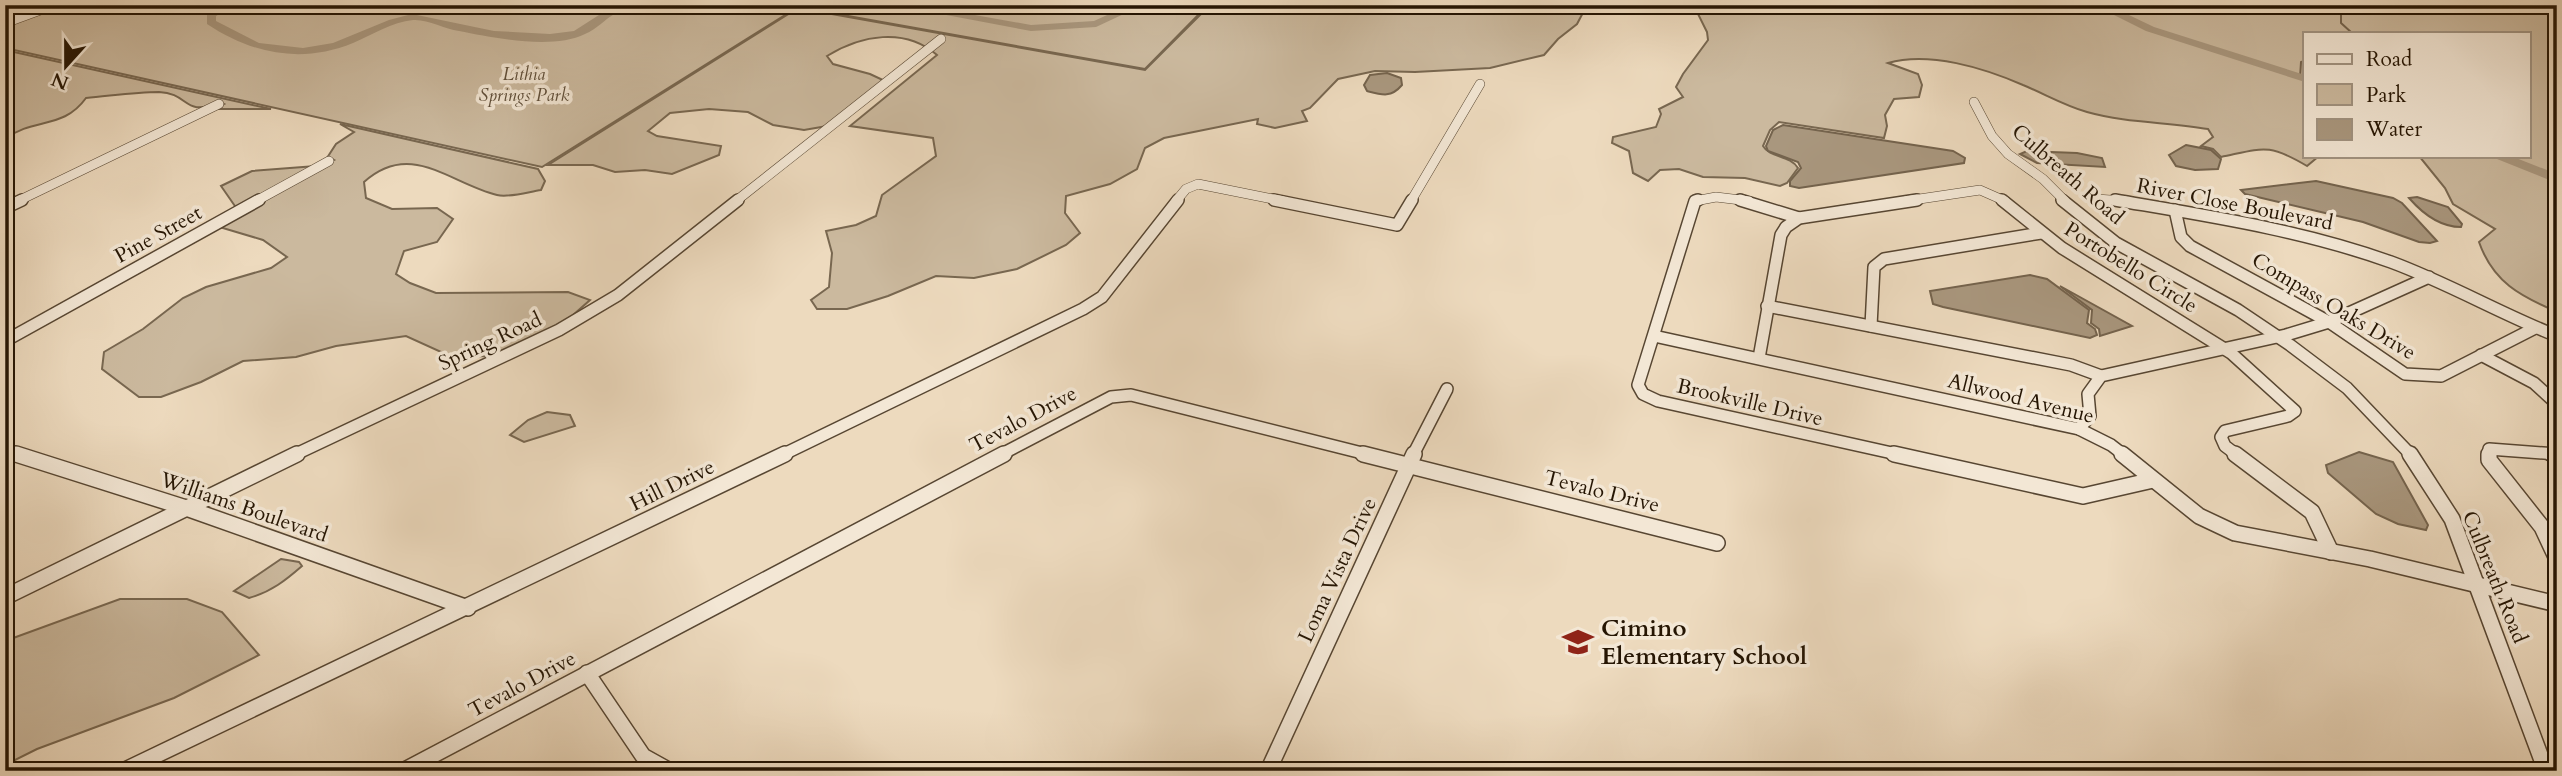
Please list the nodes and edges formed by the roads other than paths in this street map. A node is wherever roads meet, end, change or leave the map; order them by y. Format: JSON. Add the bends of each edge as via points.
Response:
{"nodes":[{"id":1,"x":54,"y":5,"type":"edge"},
{"id":2,"x":5,"y":23,"type":"edge"},
{"id":3,"x":941,"y":39,"type":"dead end"},
{"id":4,"x":1480,"y":84,"type":"dead end"},
{"id":5,"x":1974,"y":102,"type":"dead end"},
{"id":6,"x":219,"y":104,"type":"dead end"},
{"id":7,"x":329,"y":161,"type":"dead end"},
{"id":8,"x":1198,"y":184,"type":"joint"},
{"id":9,"x":2096,"y":199,"type":"dead end"},
{"id":10,"x":5,"y":208,"type":"edge"},
{"id":11,"x":2175,"y":211,"type":"junction"},
{"id":12,"x":1799,"y":218,"type":"junction"},
{"id":13,"x":2041,"y":233,"type":"junction"},
{"id":14,"x":2429,"y":277,"type":"junction"},
{"id":15,"x":1767,"y":306,"type":"junction"},
{"id":16,"x":2329,"y":322,"type":"junction"},
{"id":17,"x":1871,"y":326,"type":"junction"},
{"id":18,"x":2535,"y":328,"type":"junction"},
{"id":19,"x":2557,"y":336,"type":"edge"},
{"id":20,"x":1654,"y":337,"type":"junction"},
{"id":21,"x":2278,"y":337,"type":"junction"},
{"id":22,"x":5,"y":341,"type":"edge"},
{"id":23,"x":2225,"y":349,"type":"junction"},
{"id":24,"x":2481,"y":355,"type":"junction"},
{"id":25,"x":1759,"y":358,"type":"junction"},
{"id":26,"x":2101,"y":376,"type":"junction"},
{"id":27,"x":1447,"y":389,"type":"dead end"},
{"id":28,"x":2557,"y":404,"type":"edge"},
{"id":29,"x":2079,"y":429,"type":"junction"},
{"id":30,"x":5,"y":450,"type":"edge"},
{"id":31,"x":2557,"y":454,"type":"edge"},
{"id":32,"x":1409,"y":463,"type":"junction"},
{"id":33,"x":2153,"y":480,"type":"junction"},
{"id":34,"x":186,"y":508,"type":"junction"},
{"id":35,"x":2549,"y":528,"type":"edge"},
{"id":36,"x":1717,"y":542,"type":"dead end"},
{"id":37,"x":2331,"y":552,"type":"junction"},
{"id":38,"x":2557,"y":559,"type":"edge"},
{"id":39,"x":2477,"y":584,"type":"junction"},
{"id":40,"x":5,"y":597,"type":"edge"},
{"id":41,"x":2557,"y":604,"type":"edge"},
{"id":42,"x":468,"y":608,"type":"junction"},
{"id":43,"x":587,"y":673,"type":"junction"},
{"id":44,"x":123,"y":771,"type":"edge"},
{"id":45,"x":403,"y":771,"type":"edge"},
{"id":46,"x":670,"y":771,"type":"edge"},
{"id":47,"x":1268,"y":771,"type":"edge"},
{"id":48,"x":2546,"y":771,"type":"edge"}],
"edges":[{"from":1,"to":2,"type":"street"},
{"from":3,"to":34,"type":"street","name":"Spring Road","via":[[618,295],[559,330]]},
{"from":4,"to":8,"type":"street","via":[[1397,225]]},
{"from":5,"to":21,"type":"street","name":"Culbreath Road","via":[[2008,154],[2116,243]]},
{"from":6,"to":10,"type":"street"},
{"from":7,"to":22,"type":"street","name":"Pine Street"},
{"from":8,"to":42,"type":"street","name":"Hill Drive","via":[[1186,190],[1102,297],[1083,309]]},
{"from":9,"to":11,"type":"street","name":"River Close Boulevard"},
{"from":11,"to":14,"type":"street","name":"River Close Boulevard","via":[[2304,234]]},
{"from":11,"to":16,"type":"street","name":"Compass Oaks Drive","via":[[2181,237],[2190,246]]},
{"from":12,"to":13,"type":"street","name":"Portobello Circle","via":[[1980,190],[1994,193]]},
{"from":12,"to":15,"type":"street","via":[[1781,235]]},
{"from":12,"to":20,"type":"street","name":"Brookville Drive","via":[[1776,208],[1710,196],[1695,201]]},
{"from":13,"to":17,"type":"street","via":[[1884,259],[1874,267]]},
{"from":13,"to":23,"type":"street","name":"Portobello Circle","via":[[2110,281]]},
{"from":14,"to":16,"type":"street"},
{"from":14,"to":18,"type":"street","name":"River Close Boulevard"},
{"from":15,"to":17,"type":"street"},
{"from":15,"to":25,"type":"street"},
{"from":16,"to":21,"type":"street"},
{"from":16,"to":24,"type":"street","name":"Compass Oaks Drive","via":[[2404,374],[2441,376]]},
{"from":17,"to":26,"type":"street","via":[[2071,365]]},
{"from":18,"to":19,"type":"street","name":"River Close Boulevard"},
{"from":18,"to":24,"type":"street","name":"Compass Oaks Drive"},
{"from":20,"to":25,"type":"street","name":"Allwood Avenue"},
{"from":20,"to":33,"type":"street","name":"Brookville Drive","via":[[1638,385],[1643,394],[1658,401],[2083,496]]},
{"from":21,"to":23,"type":"street"},
{"from":21,"to":39,"type":"street","name":"Culbreath Road","via":[[2347,388],[2412,456],[2452,519]]},
{"from":23,"to":26,"type":"street"},
{"from":23,"to":37,"type":"street","name":"Portobello Circle","via":[[2295,411],[2225,431],[2221,437],[2225,446],[2312,512]]},
{"from":24,"to":28,"type":"street","via":[[2535,383]]},
{"from":25,"to":29,"type":"street","name":"Allwood Avenue"},
{"from":26,"to":29,"type":"street","via":[[2088,394],[2090,416]]},
{"from":27,"to":32,"type":"street","name":"Loma Vista Drive"},
{"from":29,"to":33,"type":"street","name":"Allwood Avenue","via":[[2111,445]]},
{"from":30,"to":34,"type":"street","name":"Williams Boulevard"},
{"from":31,"to":35,"type":"street","via":[[2489,449],[2489,460]]},
{"from":32,"to":36,"type":"street","name":"Tevalo Drive"},
{"from":32,"to":43,"type":"street","name":"Tevalo Drive","via":[[1131,395],[1111,397]]},
{"from":32,"to":47,"type":"street","name":"Loma Vista Drive"},
{"from":33,"to":37,"type":"street","name":"Allwood Avenue","via":[[2199,516],[2235,533]]},
{"from":34,"to":40,"type":"street","name":"Spring Road"},
{"from":34,"to":42,"type":"street","name":"Williams Boulevard"},
{"from":35,"to":38,"type":"street"},
{"from":37,"to":39,"type":"street","name":"Allwood Avenue"},
{"from":39,"to":41,"type":"street","name":"Allwood Avenue"},
{"from":39,"to":48,"type":"street","name":"Culbreath Road"},
{"from":42,"to":44,"type":"street","name":"Hill Drive"},
{"from":43,"to":45,"type":"street","name":"Tevalo Drive"},
{"from":43,"to":46,"type":"street","via":[[643,756]]}]}
